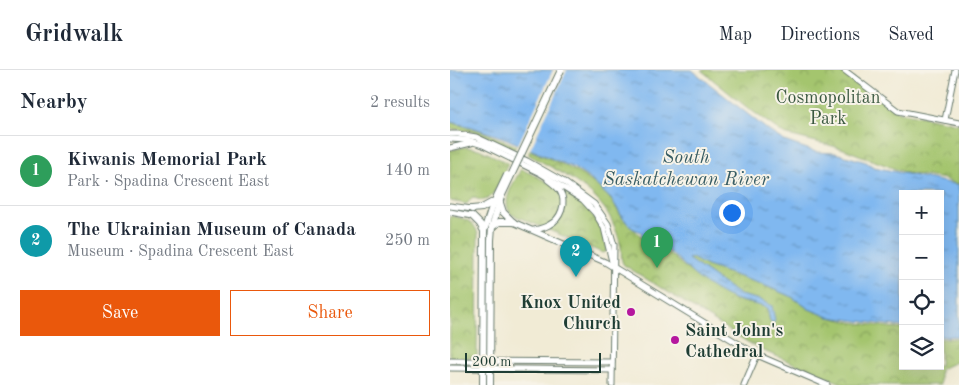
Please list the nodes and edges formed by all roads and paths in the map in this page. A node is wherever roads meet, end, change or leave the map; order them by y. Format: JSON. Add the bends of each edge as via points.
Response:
{"nodes":[{"id":1,"x":557,"y":70,"type":"edge"},
{"id":2,"x":562,"y":70,"type":"edge"},
{"id":3,"x":844,"y":70,"type":"edge"},
{"id":4,"x":954,"y":70,"type":"edge"},
{"id":5,"x":944,"y":120,"type":"junction"},
{"id":6,"x":959,"y":123,"type":"edge"},
{"id":7,"x":450,"y":134,"type":"edge"},
{"id":8,"x":450,"y":139,"type":"edge"},
{"id":9,"x":475,"y":142,"type":"junction"},
{"id":10,"x":450,"y":148,"type":"edge"},
{"id":11,"x":540,"y":173,"type":"junction"},
{"id":12,"x":500,"y":196,"type":"junction"},
{"id":13,"x":494,"y":201,"type":"junction"},
{"id":14,"x":450,"y":206,"type":"edge"},
{"id":15,"x":450,"y":212,"type":"edge"},
{"id":16,"x":472,"y":213,"type":"junction"},
{"id":17,"x":513,"y":222,"type":"junction"},
{"id":18,"x":492,"y":227,"type":"junction"},
{"id":19,"x":534,"y":230,"type":"junction"},
{"id":20,"x":484,"y":231,"type":"junction"},
{"id":21,"x":613,"y":266,"type":"junction"},
{"id":22,"x":757,"y":355,"type":"junction"},
{"id":23,"x":450,"y":361,"type":"edge"},
{"id":24,"x":612,"y":362,"type":"junction"},
{"id":25,"x":483,"y":364,"type":"junction"},
{"id":26,"x":491,"y":364,"type":"junction"},
{"id":27,"x":450,"y":368,"type":"edge"},
{"id":28,"x":612,"y":370,"type":"junction"},
{"id":29,"x":483,"y":385,"type":"edge"},
{"id":30,"x":490,"y":385,"type":"edge"},
{"id":31,"x":612,"y":385,"type":"edge"},
{"id":32,"x":744,"y":385,"type":"edge"},
{"id":33,"x":827,"y":385,"type":"edge"}],
"edges":[{"from":1,"to":12,"type":"main road","bridge":true},
{"from":2,"to":12,"type":"main road","bridge":true},
{"from":3,"to":5,"type":"street","via":[[898,111]]},
{"from":4,"to":5,"type":"street"},
{"from":5,"to":6,"type":"street"},
{"from":7,"to":21,"type":"street","via":[[476,137],[545,170],[589,199],[612,234]]},
{"from":8,"to":9,"type":"street"},
{"from":9,"to":10,"type":"street"},
{"from":9,"to":11,"type":"street"},
{"from":11,"to":19,"type":"street","via":[[560,191],[562,210],[559,218],[549,226]]},
{"from":11,"to":21,"type":"street","via":[[583,200],[595,213],[604,228]]},
{"from":12,"to":13,"type":"main road"},
{"from":12,"to":17,"type":"main road","via":[[501,207]]},
{"from":12,"to":18,"type":"main road"},
{"from":13,"to":16,"type":"main road"},
{"from":13,"to":20,"type":"main road"},
{"from":14,"to":16,"type":"street"},
{"from":15,"to":16,"type":"street"},
{"from":16,"to":20,"type":"main road"},
{"from":17,"to":18,"type":"main road","via":[[499,222]]},
{"from":17,"to":19,"type":"street"},
{"from":18,"to":26,"type":"main road"},
{"from":19,"to":21,"type":"street"},
{"from":20,"to":25,"type":"main road"},
{"from":21,"to":22,"type":"street"},
{"from":21,"to":24,"type":"street"},
{"from":22,"to":32,"type":"street"},
{"from":22,"to":33,"type":"street"},
{"from":23,"to":25,"type":"street"},
{"from":24,"to":26,"type":"street"},
{"from":24,"to":28,"type":"street"},
{"from":25,"to":26,"type":"street"},
{"from":25,"to":27,"type":"street"},
{"from":25,"to":29,"type":"main road"},
{"from":26,"to":28,"type":"street"},
{"from":26,"to":30,"type":"main road"},
{"from":28,"to":31,"type":"street"}]}
